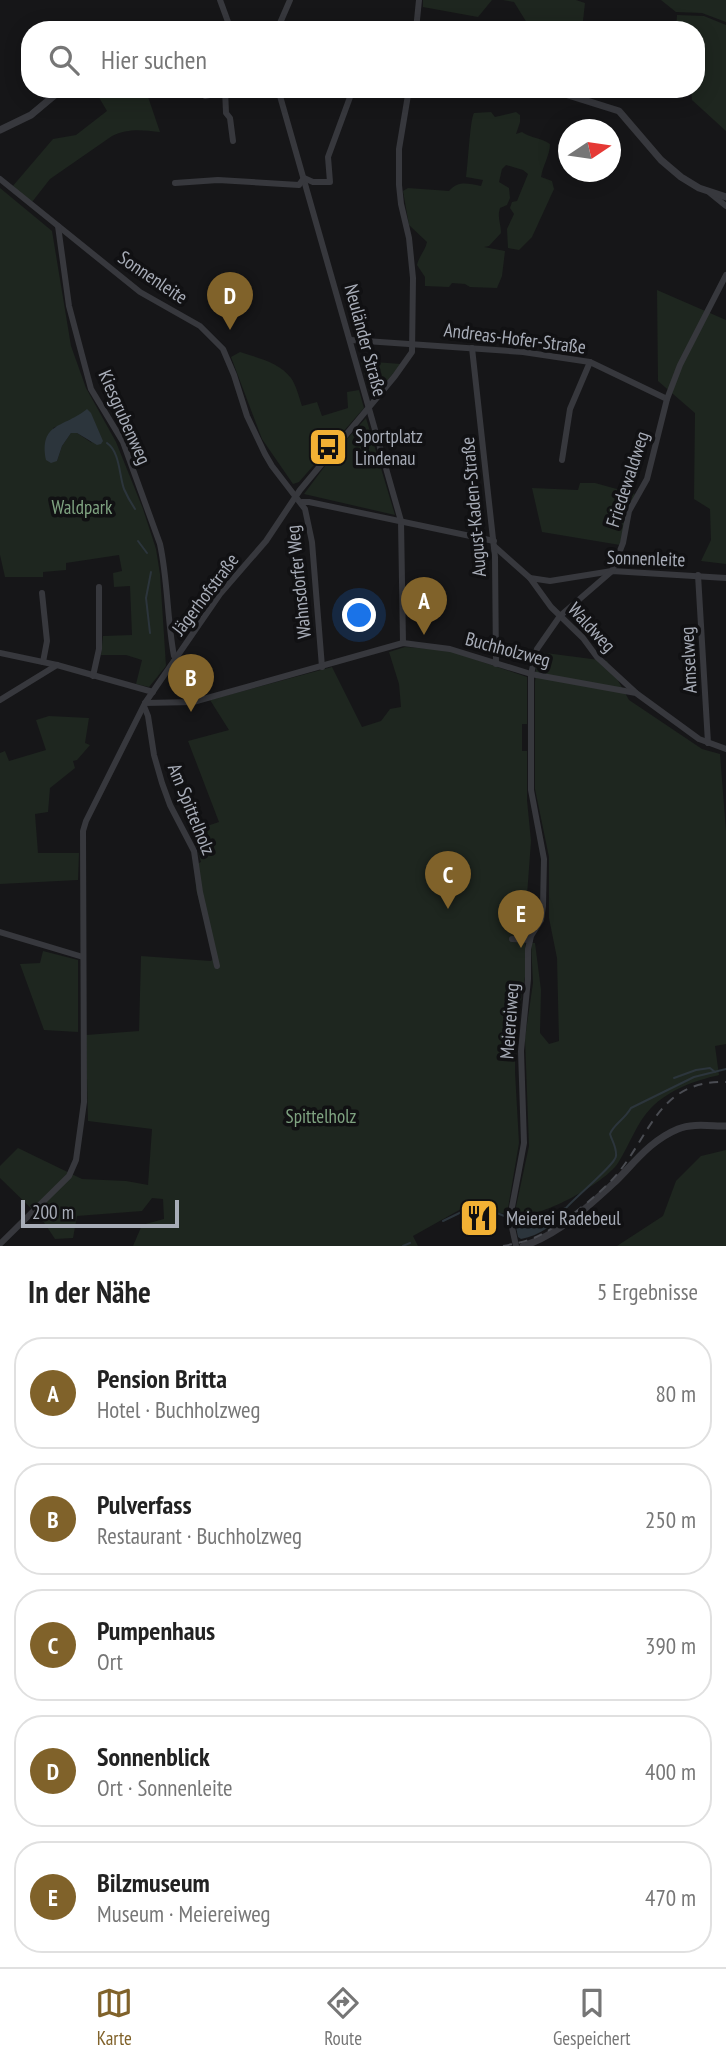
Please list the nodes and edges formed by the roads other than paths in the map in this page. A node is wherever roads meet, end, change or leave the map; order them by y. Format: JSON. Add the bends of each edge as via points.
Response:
{"nodes":[{"id":1,"x":220,"y":0,"type":"edge"},
{"id":2,"x":290,"y":0,"type":"edge"},
{"id":3,"x":419,"y":0,"type":"edge"},
{"id":4,"x":228,"y":21,"type":"edge"},
{"id":5,"x":281,"y":21,"type":"edge"},
{"id":6,"x":417,"y":21,"type":"edge"},
{"id":7,"x":51,"y":98,"type":"edge"},
{"id":8,"x":225,"y":98,"type":"edge"},
{"id":9,"x":281,"y":98,"type":"edge"},
{"id":10,"x":351,"y":98,"type":"edge"},
{"id":11,"x":408,"y":98,"type":"edge"},
{"id":12,"x":578,"y":98,"type":"edge"},
{"id":13,"x":0,"y":130,"type":"edge"},
{"id":14,"x":233,"y":141,"type":"dead end"},
{"id":15,"x":303,"y":178,"type":"junction"},
{"id":16,"x":0,"y":179,"type":"edge"},
{"id":17,"x":175,"y":183,"type":"dead end"},
{"id":18,"x":709,"y":191,"type":"junction"},
{"id":19,"x":726,"y":197,"type":"edge"},
{"id":20,"x":726,"y":206,"type":"edge"},
{"id":21,"x":58,"y":226,"type":"junction"},
{"id":22,"x":726,"y":275,"type":"edge"},
{"id":23,"x":351,"y":341,"type":"junction"},
{"id":24,"x":414,"y":343,"type":"junction"},
{"id":25,"x":472,"y":348,"type":"junction"},
{"id":26,"x":590,"y":362,"type":"junction"},
{"id":27,"x":667,"y":399,"type":"junction"},
{"id":28,"x":368,"y":408,"type":"junction"},
{"id":29,"x":562,"y":460,"type":"dead end"},
{"id":30,"x":300,"y":499,"type":"junction"},
{"id":31,"x":401,"y":521,"type":"junction"},
{"id":32,"x":494,"y":544,"type":"junction"},
{"id":33,"x":612,"y":571,"type":"junction"},
{"id":34,"x":698,"y":575,"type":"junction"},
{"id":35,"x":530,"y":578,"type":"junction"},
{"id":36,"x":726,"y":578,"type":"edge"},
{"id":37,"x":99,"y":587,"type":"dead end"},
{"id":38,"x":42,"y":593,"type":"dead end"},
{"id":39,"x":560,"y":616,"type":"junction"},
{"id":40,"x":403,"y":643,"type":"junction"},
{"id":41,"x":0,"y":653,"type":"edge"},
{"id":42,"x":177,"y":659,"type":"junction"},
{"id":43,"x":44,"y":662,"type":"junction"},
{"id":44,"x":496,"y":664,"type":"junction"},
{"id":45,"x":57,"y":665,"type":"junction"},
{"id":46,"x":322,"y":667,"type":"junction"},
{"id":47,"x":531,"y":674,"type":"junction"},
{"id":48,"x":93,"y":676,"type":"junction"},
{"id":49,"x":153,"y":692,"type":"junction"},
{"id":50,"x":636,"y":693,"type":"junction"},
{"id":51,"x":0,"y":700,"type":"edge"},
{"id":52,"x":145,"y":705,"type":"junction"},
{"id":53,"x":708,"y":743,"type":"junction"},
{"id":54,"x":726,"y":749,"type":"edge"},
{"id":55,"x":0,"y":932,"type":"edge"},
{"id":56,"x":512,"y":940,"type":"dead end"},
{"id":57,"x":530,"y":940,"type":"junction"},
{"id":58,"x":83,"y":957,"type":"junction"},
{"id":59,"x":217,"y":966,"type":"dead end"},
{"id":60,"x":726,"y":1126,"type":"edge"},
{"id":61,"x":0,"y":1244,"type":"edge"},
{"id":62,"x":516,"y":1246,"type":"edge"},
{"id":63,"x":523,"y":1246,"type":"edge"}],
"edges":[{"from":1,"to":4,"type":"street"},
{"from":2,"to":5,"type":"street"},
{"from":3,"to":6,"type":"street"},
{"from":7,"to":13,"type":"street","via":[[31,115]]},
{"from":8,"to":14,"type":"street"},
{"from":9,"to":15,"type":"street","name":"Neuländer Straße"},
{"from":10,"to":15,"type":"street","via":[[328,157],[330,182]]},
{"from":11,"to":24,"type":"street","via":[[399,149],[399,185],[413,278]]},
{"from":12,"to":18,"type":"street","via":[[619,111],[661,160],[690,184]]},
{"from":15,"to":17,"type":"street","via":[[299,184]]},
{"from":15,"to":23,"type":"street","name":"Neuländer Straße"},
{"from":16,"to":21,"type":"street","name":"Sonnenleite"},
{"from":18,"to":19,"type":"street"},
{"from":18,"to":20,"type":"street"},
{"from":21,"to":30,"type":"street","name":"Sonnenleite","via":[[140,292],[216,340],[228,359],[265,454]]},
{"from":21,"to":42,"type":"street","name":"Kiesgrubenweg","via":[[69,306],[92,389],[123,442],[160,544],[169,633]]},
{"from":22,"to":27,"type":"street","name":"Friedewaldweg"},
{"from":23,"to":24,"type":"street","name":"Andreas-Hofer-Straße"},
{"from":23,"to":28,"type":"street","name":"Neuländer Straße"},
{"from":24,"to":25,"type":"street","name":"Andreas-Hofer-Straße"},
{"from":24,"to":28,"type":"street","name":"Jägerhofstraße","via":[[412,352]]},
{"from":25,"to":26,"type":"street","name":"Andreas-Hofer-Straße"},
{"from":25,"to":32,"type":"street","name":"August-Kaden-Straße"},
{"from":26,"to":27,"type":"street","name":"Andreas-Hofer-Straße"},
{"from":26,"to":29,"type":"street","via":[[570,409]]},
{"from":27,"to":33,"type":"street","name":"Friedewaldweg","via":[[647,479],[629,511]]},
{"from":28,"to":30,"type":"street","name":"Jägerhofstraße","via":[[331,451]]},
{"from":28,"to":31,"type":"street","name":"Neuländer Straße"},
{"from":30,"to":31,"type":"street"},
{"from":30,"to":42,"type":"street","name":"Jägerhofstraße","via":[[220,594]]},
{"from":30,"to":46,"type":"street","name":"Wahnsdorfer Weg","via":[[311,530]]},
{"from":31,"to":32,"type":"street"},
{"from":31,"to":40,"type":"street","name":"Neuländer Straße"},
{"from":32,"to":35,"type":"street"},
{"from":32,"to":44,"type":"street","name":"August-Kaden-Straße"},
{"from":33,"to":34,"type":"street","name":"Sonnenleite"},
{"from":33,"to":35,"type":"street","name":"Sonnenleite","via":[[561,580]]},
{"from":33,"to":39,"type":"street","name":"Friedewaldweg"},
{"from":34,"to":36,"type":"street","name":"Sonnenleite"},
{"from":34,"to":53,"type":"street","name":"Amselweg"},
{"from":35,"to":39,"type":"street","name":"Waldweg"},
{"from":37,"to":48,"type":"street","via":[[99,649]]},
{"from":38,"to":43,"type":"street","via":[[47,641]]},
{"from":39,"to":47,"type":"street","name":"Friedewaldweg","via":[[537,649]]},
{"from":39,"to":50,"type":"street","name":"Waldweg"},
{"from":40,"to":44,"type":"street","name":"Buchholzweg","via":[[450,649]]},
{"from":40,"to":46,"type":"street","name":"Buchholzweg"},
{"from":41,"to":43,"type":"street"},
{"from":42,"to":49,"type":"street","name":"Jägerhofstraße"},
{"from":43,"to":45,"type":"street"},
{"from":44,"to":47,"type":"street","name":"Buchholzweg"},
{"from":45,"to":48,"type":"street"},
{"from":45,"to":51,"type":"street"},
{"from":46,"to":52,"type":"street","name":"Buchholzweg","via":[[193,702]]},
{"from":47,"to":50,"type":"street","name":"Buchholzweg"},
{"from":47,"to":57,"type":"street","name":"Meiereiweg","via":[[531,790],[544,859],[542,912]]},
{"from":48,"to":49,"type":"street"},
{"from":49,"to":52,"type":"street","name":"Jägerhofstraße"},
{"from":50,"to":53,"type":"street","name":"Buchholzweg"},
{"from":52,"to":58,"type":"street","name":"Jägerhofstraße","via":[[83,831]]},
{"from":52,"to":59,"type":"street","name":"Am Spittelholz","via":[[162,783],[194,851]]},
{"from":53,"to":54,"type":"street","name":"Buchholzweg"},
{"from":55,"to":58,"type":"street"},
{"from":56,"to":57,"type":"street"},
{"from":57,"to":62,"type":"street","name":"Meiereiweg","via":[[521,1051],[524,1143],[510,1218]]},
{"from":58,"to":61,"type":"street","name":"Jägerhofstraße","via":[[85,1102],[76,1160],[69,1176]]},
{"from":60,"to":63,"type":"street","via":[[692,1126],[665,1136],[548,1237]]}]}
